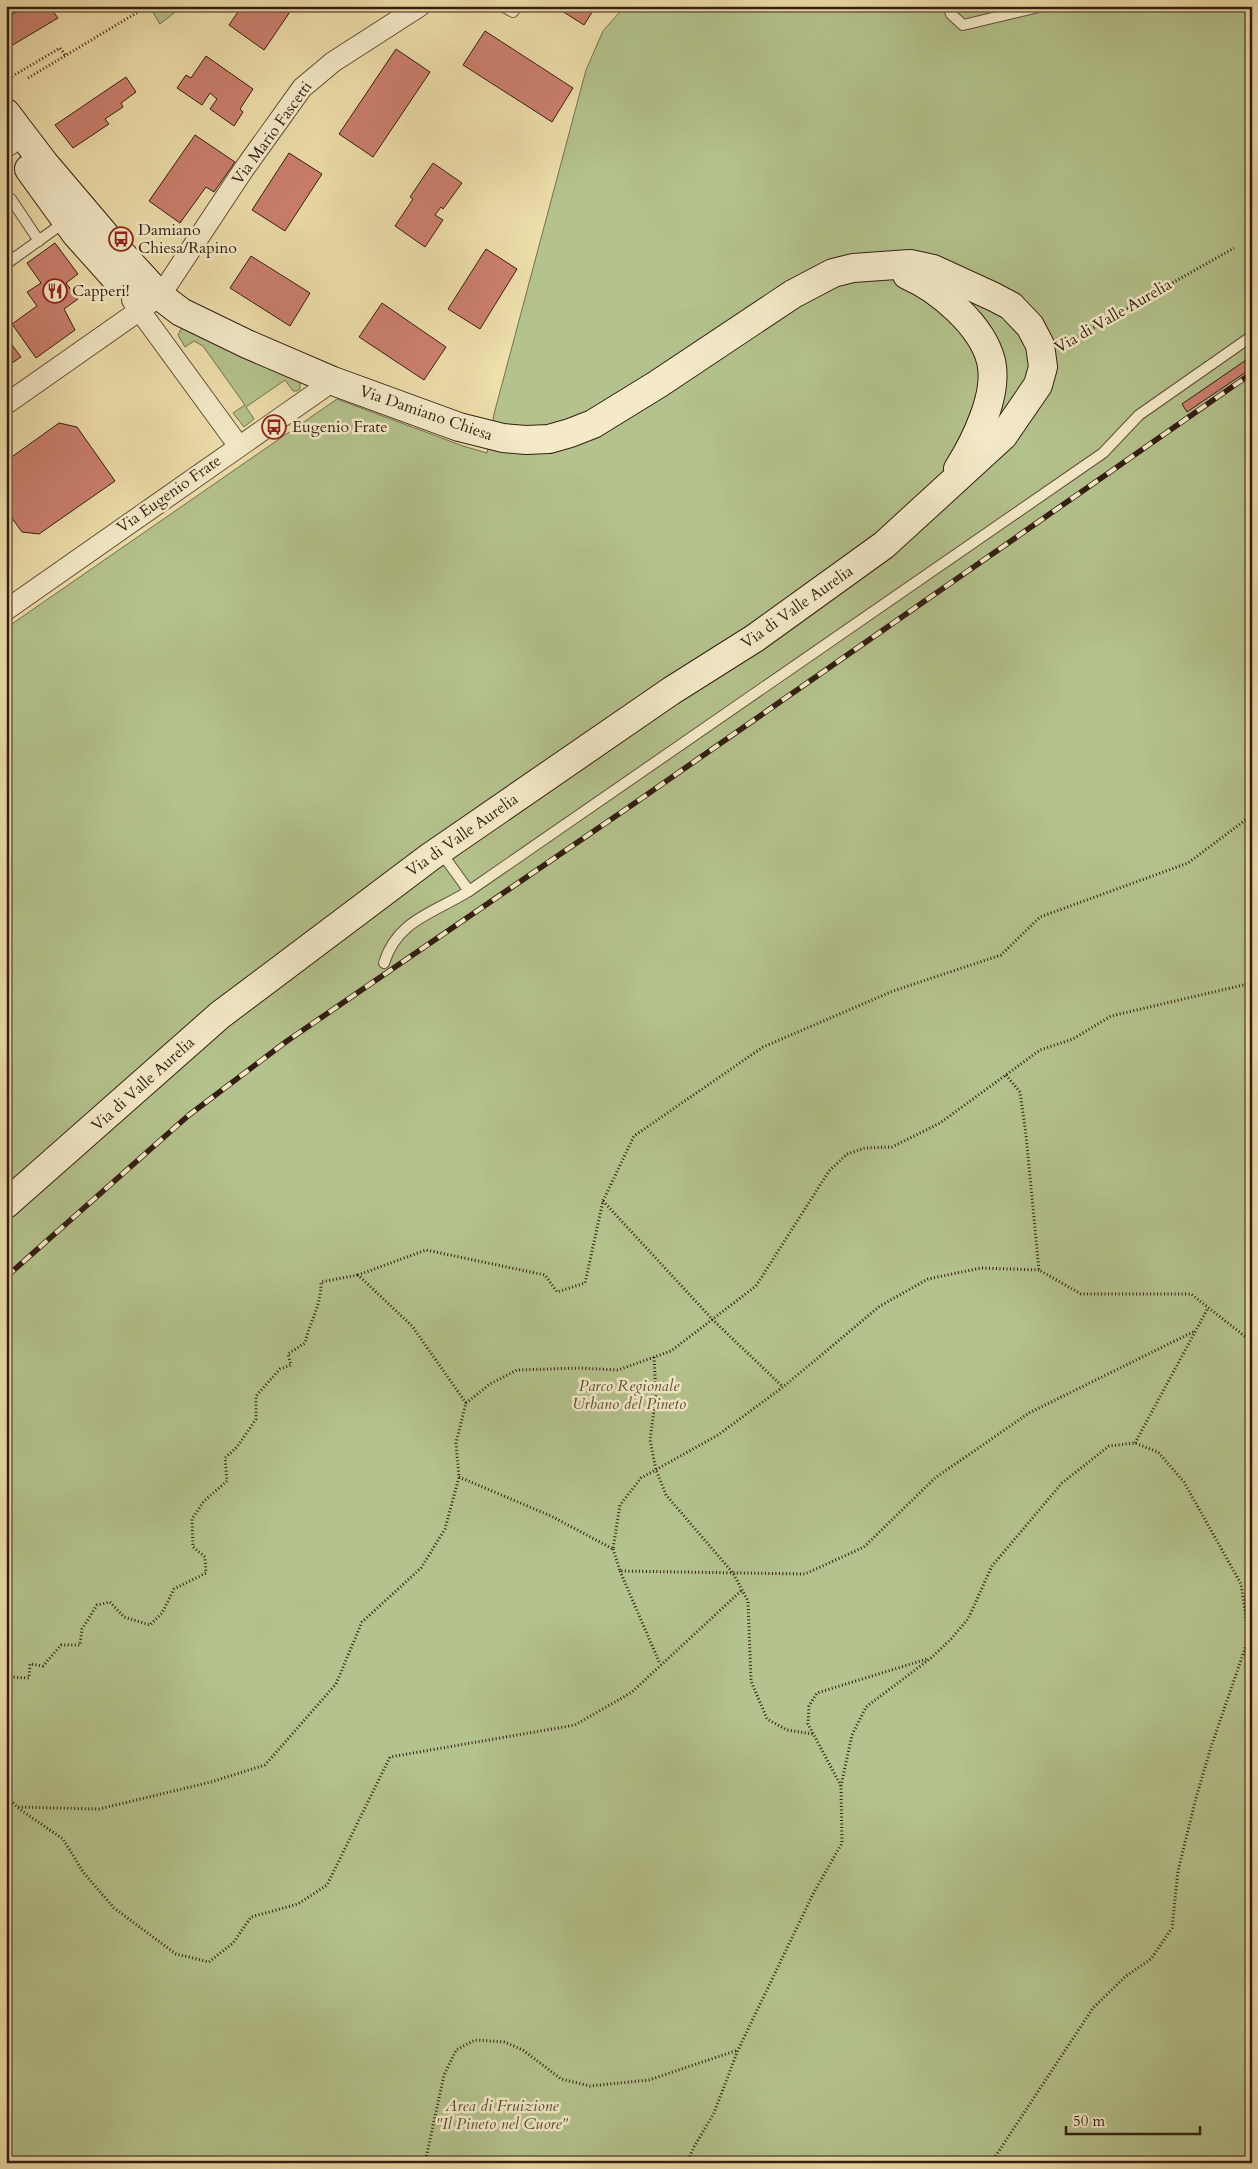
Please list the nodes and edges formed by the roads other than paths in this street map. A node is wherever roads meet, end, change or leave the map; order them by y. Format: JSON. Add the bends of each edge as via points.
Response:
{"nodes":[{"id":1,"x":420,"y":6,"type":"edge"},
{"id":2,"x":502,"y":6,"type":"edge"},
{"id":3,"x":517,"y":6,"type":"edge"},
{"id":4,"x":948,"y":6,"type":"edge"},
{"id":5,"x":1043,"y":6,"type":"edge"},
{"id":6,"x":6,"y":113,"type":"edge"},
{"id":7,"x":9,"y":146,"type":"edge"},
{"id":8,"x":6,"y":197,"type":"edge"},
{"id":9,"x":66,"y":222,"type":"junction"},
{"id":10,"x":39,"y":241,"type":"junction"},
{"id":11,"x":6,"y":264,"type":"edge"},
{"id":12,"x":876,"y":266,"type":"junction"},
{"id":13,"x":150,"y":303,"type":"junction"},
{"id":14,"x":1252,"y":336,"type":"edge"},
{"id":15,"x":1042,"y":356,"type":"joint"},
{"id":16,"x":991,"y":361,"type":"joint"},
{"id":17,"x":333,"y":381,"type":"junction"},
{"id":18,"x":6,"y":404,"type":"edge"},
{"id":19,"x":238,"y":445,"type":"junction"},
{"id":20,"x":940,"y":496,"type":"junction"},
{"id":21,"x":6,"y":610,"type":"edge"},
{"id":22,"x":440,"y":850,"type":"junction"},
{"id":23,"x":469,"y":891,"type":"junction"},
{"id":24,"x":384,"y":964,"type":"dead end"},
{"id":25,"x":6,"y":1204,"type":"edge"}],
"edges":[{"from":1,"to":13,"type":"street","name":"Via Mario Fascetti","via":[[333,62],[302,88]]},
{"from":2,"to":3,"type":"lane","via":[[513,12]]},
{"from":4,"to":5,"type":"lane","via":[[951,14],[963,25]]},
{"from":6,"to":13,"type":"street","name":"Via Damiano Chiesa","via":[[90,218]]},
{"from":7,"to":9,"type":"street","name":"Via Damiano Chiesa"},
{"from":8,"to":10,"type":"lane"},
{"from":9,"to":10,"type":"lane"},
{"from":9,"to":13,"type":"street","name":"Via Damiano Chiesa","via":[[118,282]]},
{"from":10,"to":11,"type":"lane"},
{"from":12,"to":15,"type":"street","name":"Via Damiano Chiesa","via":[[910,264],[933,269],[1011,306],[1030,326]]},
{"from":12,"to":16,"type":"street","name":"Via Damiano Chiesa","via":[[899,271],[936,291],[967,320]]},
{"from":12,"to":17,"type":"street","name":"Via Damiano Chiesa","via":[[847,270],[812,284],[742,326],[620,409],[560,437],[538,440],[503,438],[459,427]]},
{"from":13,"to":17,"type":"street","name":"Via Damiano Chiesa","via":[[189,316]]},
{"from":13,"to":18,"type":"street"},
{"from":13,"to":19,"type":"street","name":"Via Damiano Chiesa"},
{"from":14,"to":23,"type":"lane","via":[[1138,415],[1103,453]]},
{"from":15,"to":20,"type":"street","name":"Via di Valle Aurelia","via":[[1038,385],[1003,436]]},
{"from":16,"to":20,"type":"street","name":"Via di Valle Aurelia","via":[[991,392],[984,416],[969,451]]},
{"from":17,"to":19,"type":"street","name":"Via Eugenio Frate"},
{"from":19,"to":21,"type":"street","name":"Via Eugenio Frate"},
{"from":20,"to":22,"type":"street","name":"Via di Valle Aurelia","via":[[884,545],[832,584],[755,638],[671,690]]},
{"from":22,"to":23,"type":"lane"},
{"from":22,"to":25,"type":"street","name":"Via di Valle Aurelia","via":[[220,1015]]},
{"from":23,"to":24,"type":"lane","via":[[403,930],[393,940]]}]}
